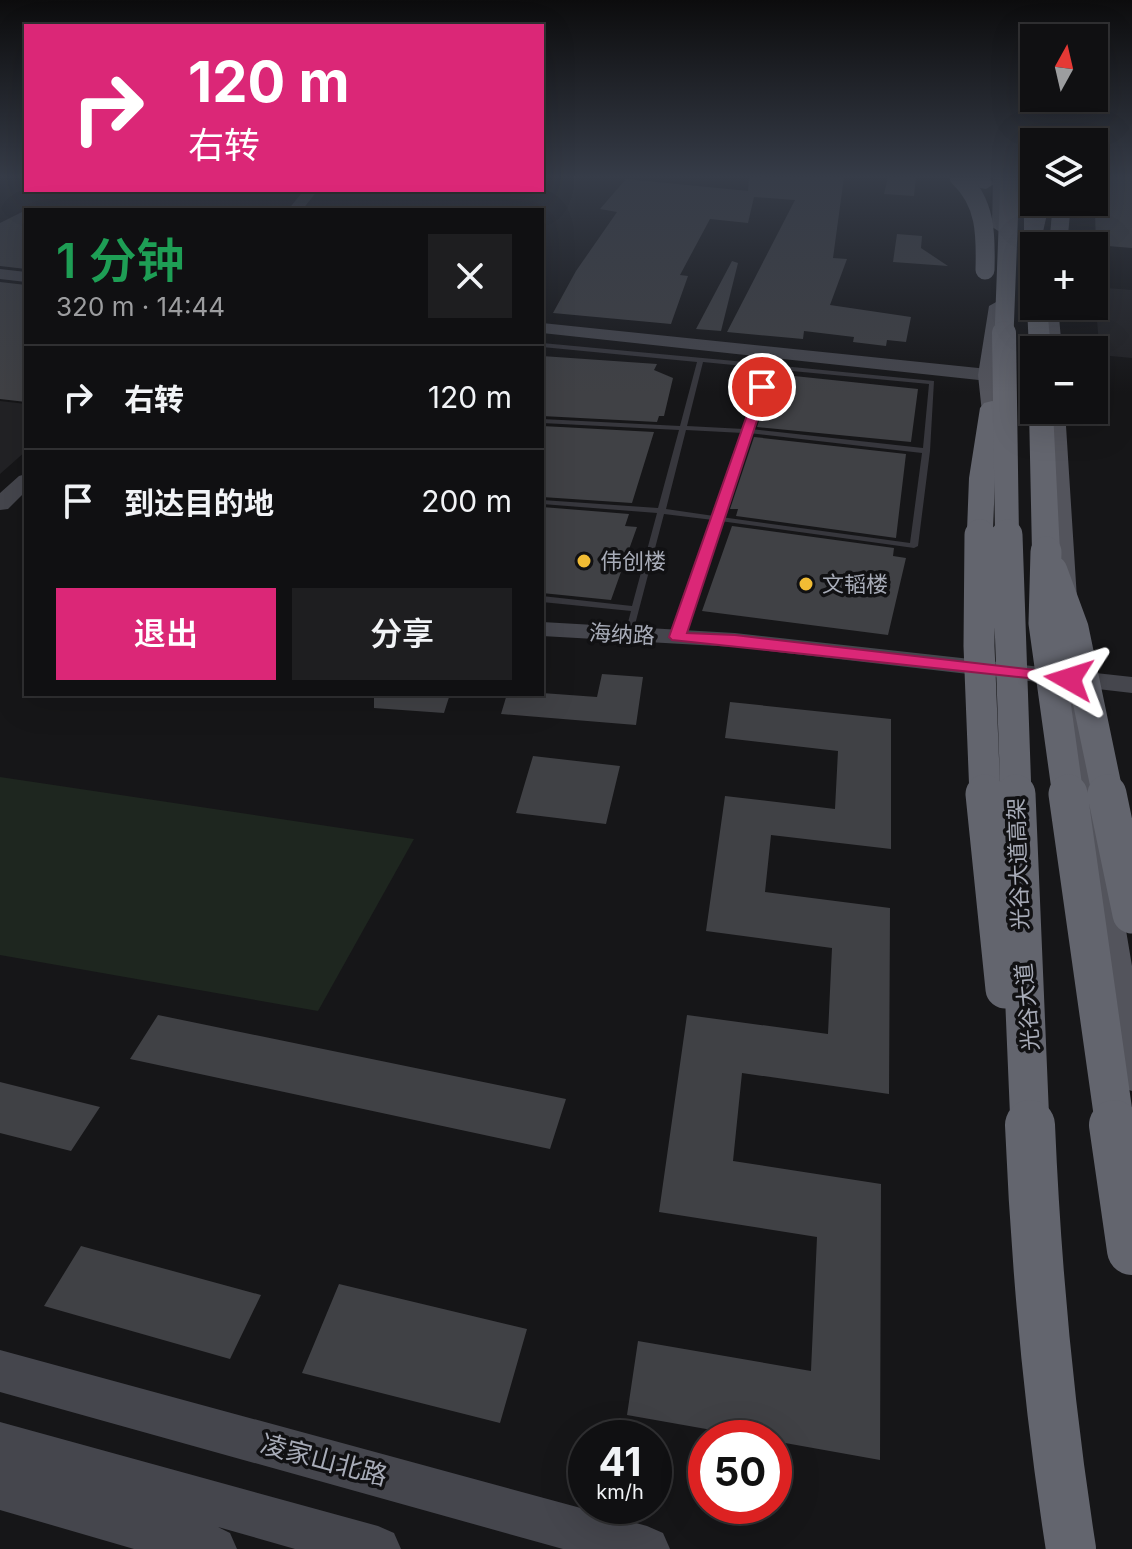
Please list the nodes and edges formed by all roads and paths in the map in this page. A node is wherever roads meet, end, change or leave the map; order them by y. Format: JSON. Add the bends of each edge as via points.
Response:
{"nodes":[{"id":1,"x":986,"y":249,"type":"edge"},
{"id":2,"x":992,"y":249,"type":"edge"},
{"id":3,"x":1000,"y":249,"type":"edge"},
{"id":4,"x":1005,"y":249,"type":"edge"},
{"id":5,"x":0,"y":274,"type":"edge"},
{"id":6,"x":24,"y":277,"type":"edge"},
{"id":7,"x":544,"y":328,"type":"edge"},
{"id":8,"x":544,"y":345,"type":"edge"},
{"id":9,"x":701,"y":359,"type":"junction"},
{"id":10,"x":769,"y":365,"type":"junction"},
{"id":11,"x":996,"y":368,"type":"junction"},
{"id":12,"x":992,"y":408,"type":"junction"},
{"id":13,"x":544,"y":421,"type":"edge"},
{"id":14,"x":1041,"y":424,"type":"edge"},
{"id":15,"x":1056,"y":424,"type":"edge"},
{"id":16,"x":682,"y":430,"type":"junction"},
{"id":17,"x":747,"y":431,"type":"junction"},
{"id":18,"x":926,"y":451,"type":"junction"},
{"id":19,"x":24,"y":482,"type":"edge"},
{"id":20,"x":544,"y":502,"type":"edge"},
{"id":21,"x":0,"y":504,"type":"edge"},
{"id":22,"x":661,"y":511,"type":"junction"},
{"id":23,"x":717,"y":519,"type":"junction"},
{"id":24,"x":1046,"y":552,"type":"junction"},
{"id":25,"x":544,"y":599,"type":"edge"},
{"id":26,"x":635,"y":609,"type":"junction"},
{"id":27,"x":544,"y":629,"type":"edge"},
{"id":28,"x":629,"y":634,"type":"junction"},
{"id":29,"x":677,"y":637,"type":"junction"},
{"id":30,"x":999,"y":672,"type":"junction"},
{"id":31,"x":1069,"y":679,"type":"junction"},
{"id":32,"x":1132,"y":685,"type":"edge"},
{"id":33,"x":1132,"y":914,"type":"edge"},
{"id":34,"x":1132,"y":1076,"type":"edge"},
{"id":35,"x":1033,"y":1194,"type":"junction"},
{"id":36,"x":1132,"y":1250,"type":"edge"},
{"id":37,"x":0,"y":1371,"type":"edge"},
{"id":38,"x":0,"y":1444,"type":"edge"},
{"id":39,"x":1060,"y":1479,"type":"junction"},
{"id":40,"x":0,"y":1487,"type":"edge"},
{"id":41,"x":214,"y":1549,"type":"edge"},
{"id":42,"x":378,"y":1549,"type":"edge"},
{"id":43,"x":647,"y":1549,"type":"edge"},
{"id":44,"x":1056,"y":1549,"type":"edge"},
{"id":45,"x":1071,"y":1549,"type":"edge"},
{"id":46,"x":1080,"y":1549,"type":"edge"}],
"edges":[{"from":1,"to":11,"type":"highway","bridge":true},
{"from":2,"to":11,"type":"highway","bridge":true},
{"from":3,"to":11,"type":"main road","name":"光谷大道"},
{"from":4,"to":11,"type":"highway","name":"光谷大道高架","bridge":true},
{"from":5,"to":6,"type":"main road"},
{"from":7,"to":11,"type":"main road"},
{"from":8,"to":9,"type":"lane"},
{"from":9,"to":10,"type":"lane"},
{"from":9,"to":16,"type":"lane"},
{"from":10,"to":17,"type":"lane"},
{"from":10,"to":18,"type":"lane","via":[[932,382]]},
{"from":11,"to":12,"type":"main road","name":"光谷大道"},
{"from":11,"to":35,"type":"highway","name":"光谷大道高架","bridge":true},
{"from":12,"to":30,"type":"main road","name":"光谷大道","via":[[999,466]]},
{"from":12,"to":35,"type":"highway","bridge":true,"via":[[980,531],[980,733],[995,925]]},
{"from":13,"to":16,"type":"lane"},
{"from":14,"to":24,"type":"highway"},
{"from":15,"to":31,"type":"main road"},
{"from":16,"to":17,"type":"lane"},
{"from":16,"to":22,"type":"lane"},
{"from":17,"to":18,"type":"lane"},
{"from":17,"to":23,"type":"lane"},
{"from":18,"to":23,"type":"lane","via":[[914,546]]},
{"from":19,"to":21,"type":"main road"},
{"from":20,"to":22,"type":"lane"},
{"from":22,"to":23,"type":"lane"},
{"from":22,"to":26,"type":"lane"},
{"from":23,"to":29,"type":"lane"},
{"from":24,"to":33,"type":"highway","bridge":true,"via":[[1073,628]]},
{"from":24,"to":36,"type":"highway","bridge":true,"via":[[1044,623]]},
{"from":25,"to":26,"type":"lane"},
{"from":26,"to":28,"type":"lane"},
{"from":27,"to":28,"type":"main road","name":"海纳路"},
{"from":28,"to":29,"type":"main road","name":"海纳路"},
{"from":29,"to":30,"type":"main road","name":"海纳路"},
{"from":30,"to":31,"type":"main road","name":"海纳路"},
{"from":30,"to":46,"type":"main road","name":"光谷大道"},
{"from":31,"to":32,"type":"main road","name":"海纳路"},
{"from":31,"to":34,"type":"main road"},
{"from":35,"to":39,"type":"highway","name":"光谷大道高架","bridge":true},
{"from":37,"to":43,"type":"main road","name":"凌家山北路"},
{"from":38,"to":42,"type":"main road"},
{"from":39,"to":44,"type":"highway","bridge":true},
{"from":39,"to":45,"type":"highway","name":"光谷大道高架","bridge":true},
{"from":40,"to":41,"type":"main road"}]}
